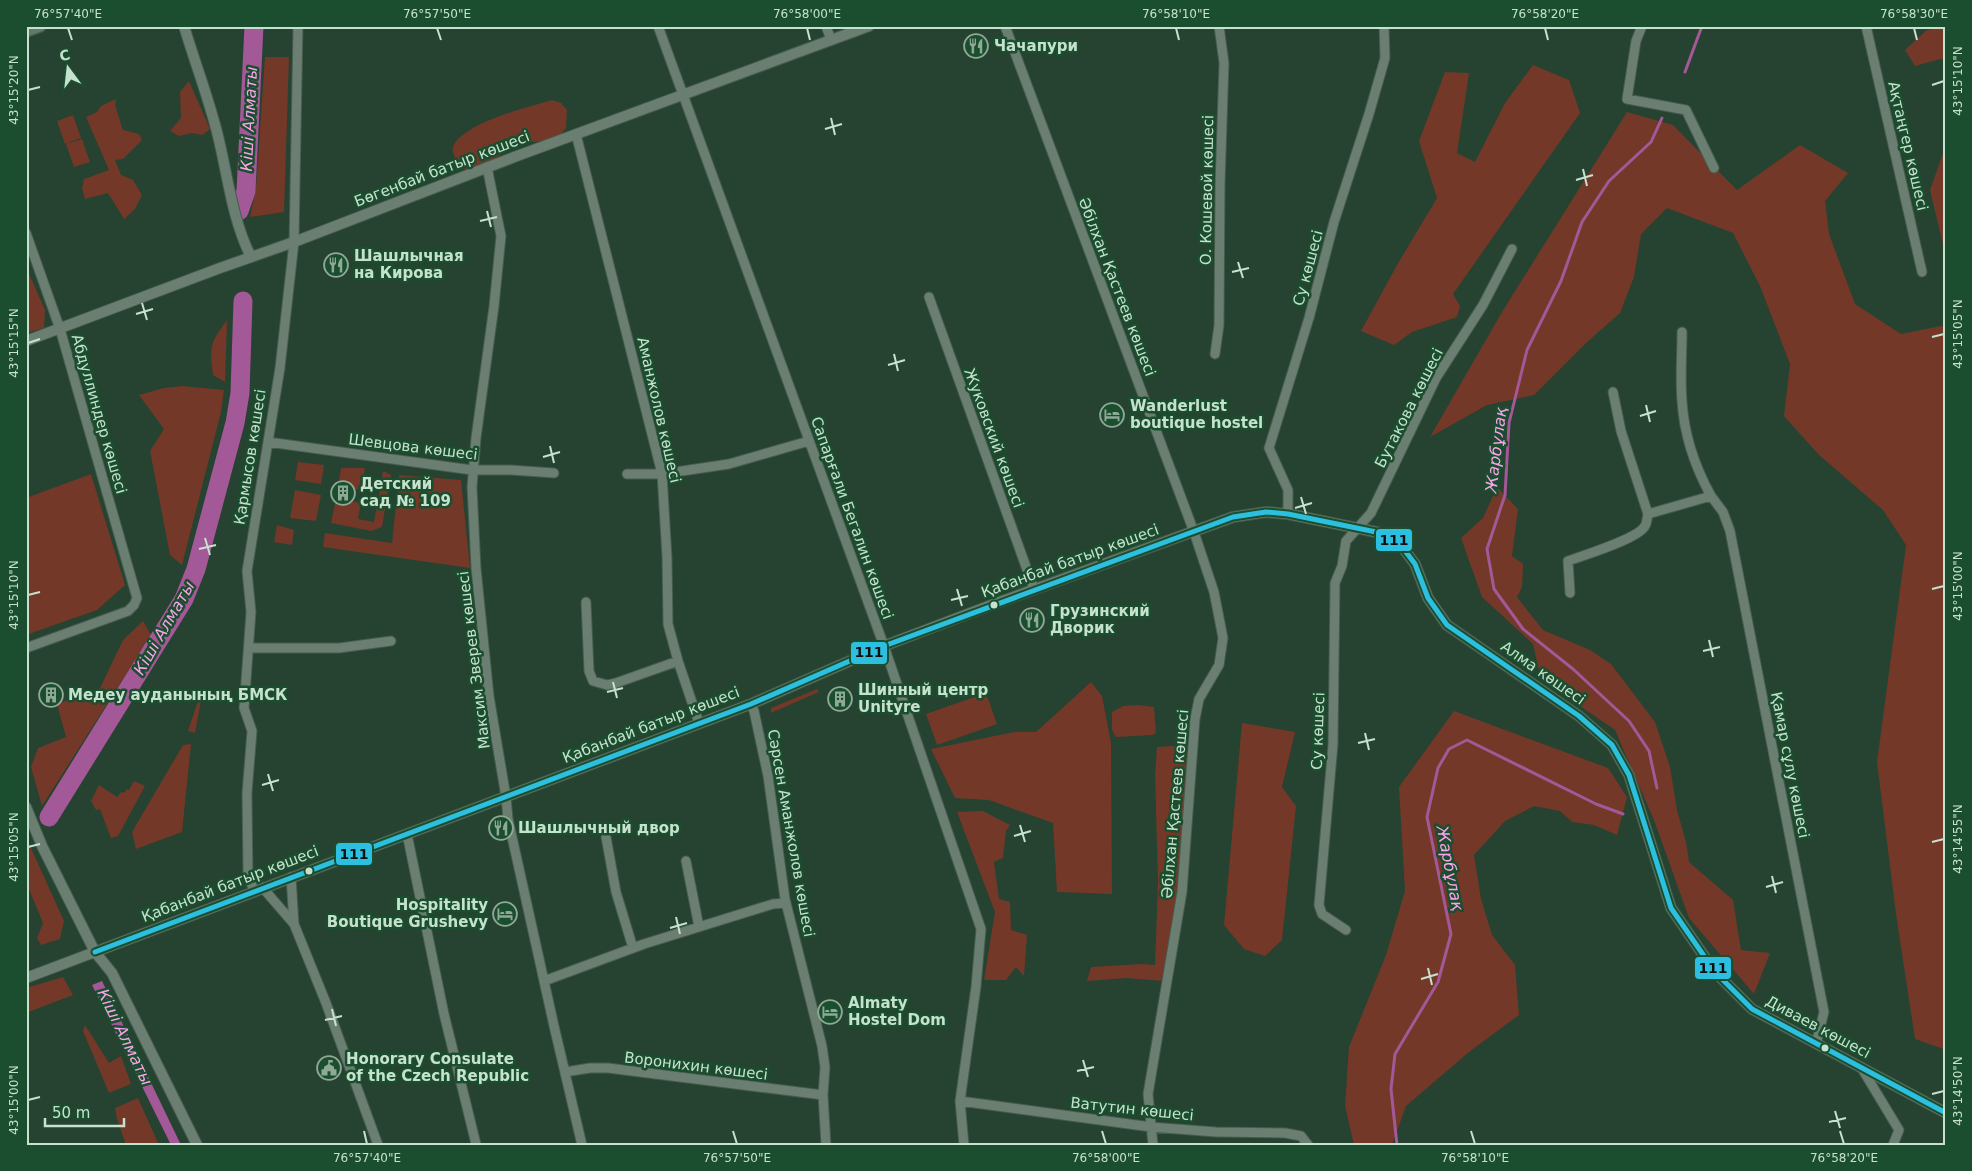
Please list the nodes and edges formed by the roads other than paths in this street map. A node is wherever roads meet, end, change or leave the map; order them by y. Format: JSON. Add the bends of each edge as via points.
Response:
{"nodes":[{"id":1,"x":40,"y":26,"type":"edge"},
{"id":2,"x":184,"y":26,"type":"edge"},
{"id":3,"x":298,"y":26,"type":"edge"},
{"id":4,"x":658,"y":26,"type":"edge"},
{"id":5,"x":826,"y":26,"type":"edge"},
{"id":6,"x":869,"y":26,"type":"edge"},
{"id":7,"x":1005,"y":26,"type":"edge"},
{"id":8,"x":1219,"y":26,"type":"edge"},
{"id":9,"x":1384,"y":26,"type":"edge"},
{"id":10,"x":1642,"y":26,"type":"edge"},
{"id":11,"x":1867,"y":26,"type":"edge"},
{"id":12,"x":26,"y":31,"type":"edge"},
{"id":13,"x":831,"y":40,"type":"junction"},
{"id":14,"x":683,"y":96,"type":"junction"},
{"id":15,"x":576,"y":134,"type":"junction"},
{"id":16,"x":487,"y":167,"type":"junction"},
{"id":17,"x":1714,"y":168,"type":"dead end"},
{"id":18,"x":26,"y":232,"type":"edge"},
{"id":19,"x":294,"y":242,"type":"junction"},
{"id":20,"x":1512,"y":249,"type":"dead end"},
{"id":21,"x":251,"y":257,"type":"junction"},
{"id":22,"x":1922,"y":272,"type":"dead end"},
{"id":23,"x":929,"y":297,"type":"dead end"},
{"id":24,"x":60,"y":329,"type":"junction"},
{"id":25,"x":1682,"y":332,"type":"dead end"},
{"id":26,"x":26,"y":341,"type":"edge"},
{"id":27,"x":1215,"y":354,"type":"dead end"},
{"id":28,"x":1613,"y":392,"type":"dead end"},
{"id":29,"x":809,"y":441,"type":"junction"},
{"id":30,"x":268,"y":442,"type":"junction"},
{"id":31,"x":472,"y":470,"type":"junction"},
{"id":32,"x":554,"y":473,"type":"dead end"},
{"id":33,"x":627,"y":474,"type":"dead end"},
{"id":34,"x":662,"y":474,"type":"junction"},
{"id":35,"x":1710,"y":496,"type":"junction"},
{"id":36,"x":1288,"y":514,"type":"junction"},
{"id":37,"x":1648,"y":514,"type":"junction"},
{"id":38,"x":1358,"y":527,"type":"junction"},
{"id":39,"x":1194,"y":532,"type":"junction"},
{"id":40,"x":1034,"y":589,"type":"junction"},
{"id":41,"x":1570,"y":593,"type":"dead end"},
{"id":42,"x":586,"y":602,"type":"dead end"},
{"id":43,"x":391,"y":641,"type":"dead end"},
{"id":44,"x":884,"y":646,"type":"junction"},
{"id":45,"x":26,"y":648,"type":"edge"},
{"id":46,"x":249,"y":648,"type":"junction"},
{"id":47,"x":678,"y":661,"type":"junction"},
{"id":48,"x":750,"y":704,"type":"junction"},
{"id":49,"x":699,"y":723,"type":"junction"},
{"id":50,"x":506,"y":797,"type":"junction"},
{"id":51,"x":26,"y":807,"type":"edge"},
{"id":52,"x":407,"y":834,"type":"junction"},
{"id":53,"x":606,"y":837,"type":"dead end"},
{"id":54,"x":686,"y":861,"type":"dead end"},
{"id":55,"x":291,"y":877,"type":"junction"},
{"id":56,"x":258,"y":889,"type":"junction"},
{"id":57,"x":786,"y":903,"type":"junction"},
{"id":58,"x":294,"y":924,"type":"junction"},
{"id":59,"x":699,"y":927,"type":"junction"},
{"id":60,"x":1346,"y":930,"type":"dead end"},
{"id":61,"x":1696,"y":945,"type":"joint"},
{"id":62,"x":634,"y":948,"type":"junction"},
{"id":63,"x":95,"y":952,"type":"junction"},
{"id":64,"x":26,"y":978,"type":"edge"},
{"id":65,"x":544,"y":981,"type":"junction"},
{"id":66,"x":1816,"y":1044,"type":"junction"},
{"id":67,"x":1861,"y":1067,"type":"junction"},
{"id":68,"x":565,"y":1072,"type":"junction"},
{"id":69,"x":823,"y":1095,"type":"junction"},
{"id":70,"x":960,"y":1101,"type":"junction"},
{"id":71,"x":1946,"y":1113,"type":"edge"},
{"id":72,"x":1151,"y":1127,"type":"junction"},
{"id":73,"x":476,"y":1144,"type":"edge"},
{"id":74,"x":197,"y":1145,"type":"edge"},
{"id":75,"x":378,"y":1145,"type":"edge"},
{"id":76,"x":582,"y":1145,"type":"edge"},
{"id":77,"x":826,"y":1145,"type":"edge"},
{"id":78,"x":964,"y":1145,"type":"edge"},
{"id":79,"x":1153,"y":1145,"type":"edge"},
{"id":80,"x":1308,"y":1145,"type":"edge"},
{"id":81,"x":1893,"y":1145,"type":"edge"}],
"edges":[{"from":1,"to":12,"type":"main road"},
{"from":2,"to":21,"type":"street","via":[[217,134],[235,218]]},
{"from":3,"to":19,"type":"street","name":"Қармысов көшесі"},
{"from":4,"to":14,"type":"street","name":"Сапарғали Бегалин көшесі"},
{"from":5,"to":13,"type":"street"},
{"from":6,"to":13,"type":"street","name":"Бөгенбай батыр көшесі"},
{"from":7,"to":39,"type":"street","name":"Әбілхан Қастеев көшесі"},
{"from":8,"to":27,"type":"street","name":"О. Кошевой көшесі","via":[[1224,63],[1219,325]]},
{"from":9,"to":36,"type":"street","name":"Су көшесі","via":[[1385,58],[1269,448],[1288,490]]},
{"from":10,"to":17,"type":"street","via":[[1636,41],[1627,99],[1686,110]]},
{"from":11,"to":22,"type":"street","name":"Ақтаңгер көшесі"},
{"from":13,"to":14,"type":"street","name":"Бөгенбай батыр көшесі"},
{"from":14,"to":15,"type":"street","name":"Бөгенбай батыр көшесі"},
{"from":14,"to":29,"type":"street","name":"Сапарғали Бегалин көшесі"},
{"from":15,"to":16,"type":"street","name":"Бөгенбай батыр көшесі"},
{"from":15,"to":34,"type":"street","name":"Аманжолов көшесі"},
{"from":16,"to":19,"type":"street","name":"Бөгенбай батыр көшесі"},
{"from":16,"to":31,"type":"street","name":"Максим Зверев көшесі","via":[[501,236]]},
{"from":18,"to":24,"type":"street","name":"Абдуллиндер көшесі"},
{"from":19,"to":21,"type":"street","name":"Бөгенбай батыр көшесі"},
{"from":19,"to":30,"type":"street","name":"Қармысов көшесі"},
{"from":20,"to":38,"type":"street","name":"Бутакова көшесі","via":[[1483,305],[1436,378],[1371,513]]},
{"from":21,"to":24,"type":"street","name":"Бөгенбай батыр көшесі"},
{"from":23,"to":40,"type":"street","name":"Жуковский көшесі"},
{"from":24,"to":26,"type":"street","name":"Бөгенбай батыр көшесі"},
{"from":24,"to":45,"type":"street","name":"Абдуллиндер көшесі","via":[[137,598],[128,611]]},
{"from":25,"to":35,"type":"street","name":"Қамар сұлу көшесі","via":[[1684,418],[1700,475]]},
{"from":28,"to":37,"type":"street","via":[[1621,431]]},
{"from":29,"to":34,"type":"street","via":[[729,464]]},
{"from":29,"to":44,"type":"street","name":"Сапарғали Бегалин көшесі"},
{"from":30,"to":31,"type":"street","name":"Шевцова көшесі"},
{"from":30,"to":46,"type":"street","name":"Қармысов көшесі","via":[[246,571],[251,612]]},
{"from":31,"to":32,"type":"street","name":"Шевцова көшесі"},
{"from":31,"to":50,"type":"street","name":"Максим Зверев көшесі","via":[[476,568],[489,696]]},
{"from":33,"to":34,"type":"street"},
{"from":34,"to":47,"type":"street","name":"Аманжолов көшесі","via":[[667,618]]},
{"from":35,"to":37,"type":"street"},
{"from":35,"to":66,"type":"street","name":"Қамар сұлу көшесі","via":[[1723,512],[1730,531],[1824,1012]]},
{"from":36,"to":38,"type":"street","name":"Алма көшесі"},
{"from":36,"to":39,"type":"street","name":"Қабанбай батыр көшесі","via":[[1266,512],[1233,517]]},
{"from":37,"to":41,"type":"street","via":[[1646,526],[1638,533],[1568,561]]},
{"from":38,"to":60,"type":"street","name":"Су көшесі","via":[[1346,541],[1342,566],[1335,582],[1333,744],[1319,905],[1322,914]]},
{"from":38,"to":61,"type":"street","name":"Алма көшесі","via":[[1381,533],[1400,544],[1415,564],[1428,598],[1447,625],[1579,716],[1612,744],[1630,775],[1671,908]]},
{"from":39,"to":40,"type":"street","name":"Қабанбай батыр көшесі"},
{"from":39,"to":72,"type":"street","name":"Әбілхан Қастеев көшесі","via":[[1214,592],[1223,638],[1219,665],[1199,699],[1195,719],[1182,892],[1148,1094]]},
{"from":40,"to":44,"type":"street","name":"Қабанбай батыр көшесі"},
{"from":42,"to":47,"type":"street","via":[[589,671],[593,681],[607,685],[616,683]]},
{"from":43,"to":46,"type":"street","via":[[339,648]]},
{"from":44,"to":48,"type":"street","name":"Қабанбай батыр көшесі"},
{"from":44,"to":70,"type":"street","name":"Сапарғали Бегалин көшесі","via":[[982,929]]},
{"from":46,"to":56,"type":"street","name":"Қармысов көшесі","via":[[244,708],[252,731],[247,793],[248,876]]},
{"from":47,"to":49,"type":"street","name":"Аманжолов көшесі"},
{"from":48,"to":49,"type":"street","name":"Қабанбай батыр көшесі"},
{"from":48,"to":57,"type":"street","name":"Сәрсен Аманжолов көшесі","via":[[768,776]]},
{"from":49,"to":50,"type":"street","name":"Қабанбай батыр көшесі"},
{"from":50,"to":52,"type":"street","name":"Қабанбай батыр көшесі"},
{"from":50,"to":65,"type":"street","name":"Максим Зверев көшесі"},
{"from":51,"to":63,"type":"street"},
{"from":52,"to":55,"type":"street","name":"Қабанбай батыр көшесі"},
{"from":52,"to":73,"type":"street","via":[[444,1014]]},
{"from":53,"to":62,"type":"street","via":[[616,892]]},
{"from":54,"to":59,"type":"street"},
{"from":55,"to":56,"type":"street","name":"Қабанбай батыр көшесі"},
{"from":55,"to":58,"type":"street"},
{"from":56,"to":58,"type":"street"},
{"from":56,"to":63,"type":"street","name":"Қабанбай батыр көшесі"},
{"from":57,"to":59,"type":"street"},
{"from":57,"to":69,"type":"street","name":"Сәрсен Аманжолов көшесі","via":[[822,1046],[825,1068]]},
{"from":58,"to":75,"type":"street"},
{"from":59,"to":62,"type":"street"},
{"from":61,"to":66,"type":"street","name":"Диваев көшесі","via":[[1715,972],[1752,1009]]},
{"from":62,"to":65,"type":"street"},
{"from":63,"to":64,"type":"street","name":"Қабанбай батыр көшесі"},
{"from":63,"to":74,"type":"street","via":[[112,973]]},
{"from":65,"to":68,"type":"street","name":"Максим Зверев көшесі"},
{"from":66,"to":67,"type":"street","name":"Диваев көшесі"},
{"from":67,"to":71,"type":"street","name":"Диваев көшесі"},
{"from":67,"to":81,"type":"street","via":[[1898,1130]]},
{"from":68,"to":69,"type":"street","name":"Воронихин көшесі","via":[[608,1068]]},
{"from":68,"to":76,"type":"street","name":"Максим Зверев көшесі"},
{"from":69,"to":77,"type":"street","name":"Сәрсен Аманжолов көшесі"},
{"from":70,"to":72,"type":"street","name":"Ватутин көшесі"},
{"from":70,"to":78,"type":"street","name":"Сапарғали Бегалин көшесі"},
{"from":72,"to":79,"type":"street","name":"Әбілхан Қастеев көшесі"},
{"from":72,"to":80,"type":"street","name":"Ватутин көшесі","via":[[1285,1133],[1301,1136]]}]}
